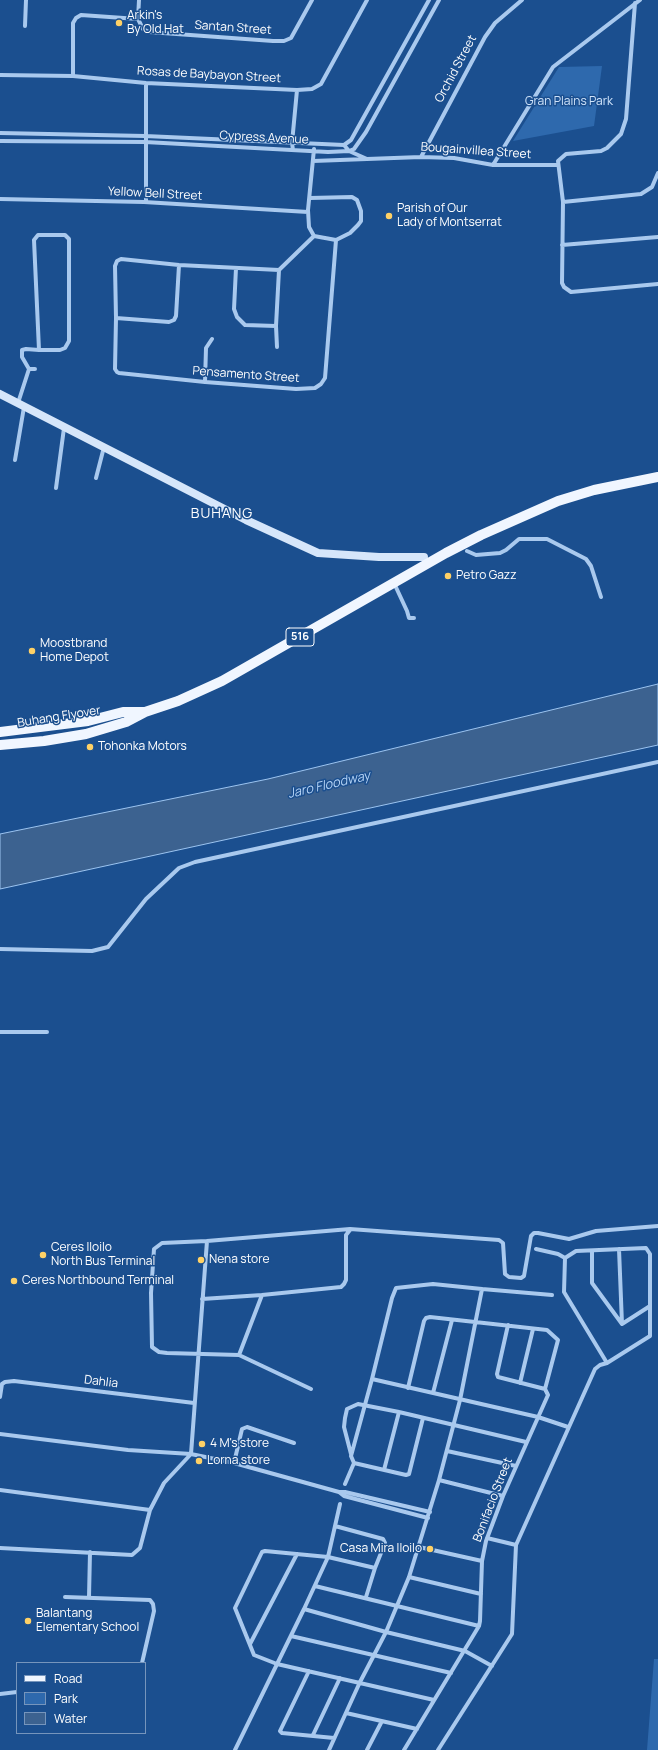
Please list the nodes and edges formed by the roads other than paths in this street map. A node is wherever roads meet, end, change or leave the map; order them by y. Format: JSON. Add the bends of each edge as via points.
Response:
{"nodes":[{"id":1,"x":26,"y":0,"type":"edge"},
{"id":2,"x":138,"y":0,"type":"edge"},
{"id":3,"x":312,"y":0,"type":"edge"},
{"id":4,"x":367,"y":0,"type":"edge"},
{"id":5,"x":428,"y":0,"type":"edge"},
{"id":6,"x":439,"y":0,"type":"edge"},
{"id":7,"x":522,"y":0,"type":"edge"},
{"id":8,"x":640,"y":0,"type":"edge"},
{"id":9,"x":635,"y":3,"type":"junction"},
{"id":10,"x":138,"y":19,"type":"junction"},
{"id":11,"x":25,"y":26,"type":"dead end"},
{"id":12,"x":389,"y":73,"type":"junction"},
{"id":13,"x":0,"y":75,"type":"edge"},
{"id":14,"x":73,"y":76,"type":"junction"},
{"id":15,"x":396,"y":77,"type":"junction"},
{"id":16,"x":146,"y":83,"type":"junction"},
{"id":17,"x":297,"y":90,"type":"junction"},
{"id":18,"x":0,"y":133,"type":"edge"},
{"id":19,"x":145,"y":136,"type":"junction"},
{"id":20,"x":0,"y":141,"type":"edge"},
{"id":21,"x":145,"y":142,"type":"junction"},
{"id":22,"x":292,"y":143,"type":"junction"},
{"id":23,"x":314,"y":144,"type":"junction"},
{"id":24,"x":344,"y":145,"type":"junction"},
{"id":25,"x":293,"y":150,"type":"junction"},
{"id":26,"x":314,"y":151,"type":"junction"},
{"id":27,"x":349,"y":151,"type":"junction"},
{"id":28,"x":421,"y":157,"type":"junction"},
{"id":29,"x":369,"y":160,"type":"junction"},
{"id":30,"x":313,"y":161,"type":"junction"},
{"id":31,"x":493,"y":165,"type":"junction"},
{"id":32,"x":558,"y":165,"type":"junction"},
{"id":33,"x":658,"y":173,"type":"edge"},
{"id":34,"x":310,"y":198,"type":"junction"},
{"id":35,"x":0,"y":199,"type":"edge"},
{"id":36,"x":146,"y":202,"type":"junction"},
{"id":37,"x":562,"y":202,"type":"junction"},
{"id":38,"x":308,"y":212,"type":"junction"},
{"id":39,"x":314,"y":236,"type":"junction"},
{"id":40,"x":658,"y":237,"type":"edge"},
{"id":41,"x":336,"y":240,"type":"junction"},
{"id":42,"x":562,"y":245,"type":"junction"},
{"id":43,"x":179,"y":264,"type":"junction"},
{"id":44,"x":236,"y":268,"type":"junction"},
{"id":45,"x":279,"y":270,"type":"junction"},
{"id":46,"x":658,"y":284,"type":"edge"},
{"id":47,"x":116,"y":318,"type":"junction"},
{"id":48,"x":276,"y":326,"type":"junction"},
{"id":49,"x":212,"y":339,"type":"dead end"},
{"id":50,"x":277,"y":347,"type":"dead end"},
{"id":51,"x":39,"y":350,"type":"junction"},
{"id":52,"x":29,"y":368,"type":"junction"},
{"id":53,"x":35,"y":369,"type":"dead end"},
{"id":54,"x":205,"y":382,"type":"junction"},
{"id":55,"x":0,"y":394,"type":"edge"},
{"id":56,"x":21,"y":405,"type":"junction"},
{"id":57,"x":64,"y":428,"type":"junction"},
{"id":58,"x":104,"y":446,"type":"junction"},
{"id":59,"x":15,"y":460,"type":"dead end"},
{"id":60,"x":658,"y":477,"type":"edge"},
{"id":61,"x":96,"y":478,"type":"dead end"},
{"id":62,"x":56,"y":488,"type":"dead end"},
{"id":63,"x":449,"y":551,"type":"junction"},
{"id":64,"x":467,"y":551,"type":"joint"},
{"id":65,"x":424,"y":558,"type":"joint"},
{"id":66,"x":394,"y":583,"type":"junction"},
{"id":67,"x":601,"y":597,"type":"dead end"},
{"id":68,"x":414,"y":618,"type":"dead end"},
{"id":69,"x":145,"y":712,"type":"junction"},
{"id":70,"x":0,"y":732,"type":"edge"},
{"id":71,"x":0,"y":739,"type":"edge"},
{"id":72,"x":0,"y":745,"type":"edge"},
{"id":73,"x":658,"y":762,"type":"edge"},
{"id":74,"x":0,"y":948,"type":"edge"},
{"id":75,"x":0,"y":1032,"type":"edge"},
{"id":76,"x":47,"y":1032,"type":"dead end"},
{"id":77,"x":658,"y":1226,"type":"edge"},
{"id":78,"x":350,"y":1229,"type":"junction"},
{"id":79,"x":207,"y":1241,"type":"junction"},
{"id":80,"x":536,"y":1249,"type":"dead end"},
{"id":81,"x":619,"y":1249,"type":"junction"},
{"id":82,"x":592,"y":1251,"type":"junction"},
{"id":83,"x":566,"y":1258,"type":"junction"},
{"id":84,"x":482,"y":1289,"type":"junction"},
{"id":85,"x":262,"y":1295,"type":"junction"},
{"id":86,"x":552,"y":1295,"type":"dead end"},
{"id":87,"x":202,"y":1299,"type":"junction"},
{"id":88,"x":650,"y":1306,"type":"junction"},
{"id":89,"x":452,"y":1320,"type":"junction"},
{"id":90,"x":476,"y":1322,"type":"junction"},
{"id":91,"x":622,"y":1324,"type":"junction"},
{"id":92,"x":508,"y":1325,"type":"junction"},
{"id":93,"x":533,"y":1329,"type":"junction"},
{"id":94,"x":198,"y":1354,"type":"junction"},
{"id":95,"x":239,"y":1355,"type":"junction"},
{"id":96,"x":607,"y":1363,"type":"junction"},
{"id":97,"x":372,"y":1380,"type":"junction"},
{"id":98,"x":520,"y":1383,"type":"junction"},
{"id":99,"x":311,"y":1388,"type":"dead end"},
{"id":100,"x":408,"y":1388,"type":"junction"},
{"id":101,"x":545,"y":1389,"type":"junction"},
{"id":102,"x":433,"y":1393,"type":"junction"},
{"id":103,"x":0,"y":1398,"type":"edge"},
{"id":104,"x":460,"y":1400,"type":"junction"},
{"id":105,"x":194,"y":1403,"type":"junction"},
{"id":106,"x":365,"y":1405,"type":"junction"},
{"id":107,"x":399,"y":1412,"type":"junction"},
{"id":108,"x":538,"y":1417,"type":"junction"},
{"id":109,"x":424,"y":1418,"type":"junction"},
{"id":110,"x":453,"y":1426,"type":"junction"},
{"id":111,"x":568,"y":1427,"type":"junction"},
{"id":112,"x":0,"y":1434,"type":"edge"},
{"id":113,"x":294,"y":1442,"type":"dead end"},
{"id":114,"x":526,"y":1442,"type":"junction"},
{"id":115,"x":447,"y":1451,"type":"junction"},
{"id":116,"x":191,"y":1454,"type":"junction"},
{"id":117,"x":351,"y":1456,"type":"junction"},
{"id":118,"x":234,"y":1462,"type":"junction"},
{"id":119,"x":354,"y":1463,"type":"junction"},
{"id":120,"x":516,"y":1466,"type":"junction"},
{"id":121,"x":384,"y":1470,"type":"junction"},
{"id":122,"x":440,"y":1480,"type":"junction"},
{"id":123,"x":345,"y":1484,"type":"dead end"},
{"id":124,"x":0,"y":1490,"type":"edge"},
{"id":125,"x":348,"y":1495,"type":"junction"},
{"id":126,"x":503,"y":1496,"type":"junction"},
{"id":127,"x":340,"y":1504,"type":"dead end"},
{"id":128,"x":395,"y":1504,"type":"junction"},
{"id":129,"x":394,"y":1509,"type":"junction"},
{"id":130,"x":150,"y":1510,"type":"junction"},
{"id":131,"x":430,"y":1512,"type":"junction"},
{"id":132,"x":428,"y":1518,"type":"junction"},
{"id":133,"x":335,"y":1526,"type":"junction"},
{"id":134,"x":487,"y":1538,"type":"junction"},
{"id":135,"x":516,"y":1545,"type":"junction"},
{"id":136,"x":419,"y":1546,"type":"junction"},
{"id":137,"x":0,"y":1548,"type":"edge"},
{"id":138,"x":90,"y":1552,"type":"junction"},
{"id":139,"x":296,"y":1554,"type":"junction"},
{"id":140,"x":328,"y":1557,"type":"junction"},
{"id":141,"x":482,"y":1561,"type":"junction"},
{"id":142,"x":376,"y":1568,"type":"junction"},
{"id":143,"x":409,"y":1577,"type":"junction"},
{"id":144,"x":315,"y":1586,"type":"junction"},
{"id":145,"x":481,"y":1594,"type":"junction"},
{"id":146,"x":65,"y":1597,"type":"dead end"},
{"id":147,"x":89,"y":1597,"type":"junction"},
{"id":148,"x":366,"y":1597,"type":"junction"},
{"id":149,"x":398,"y":1607,"type":"junction"},
{"id":150,"x":304,"y":1609,"type":"junction"},
{"id":151,"x":479,"y":1626,"type":"junction"},
{"id":152,"x":386,"y":1632,"type":"junction"},
{"id":153,"x":291,"y":1636,"type":"junction"},
{"id":154,"x":250,"y":1644,"type":"junction"},
{"id":155,"x":465,"y":1651,"type":"junction"},
{"id":156,"x":373,"y":1655,"type":"junction"},
{"id":157,"x":142,"y":1662,"type":"edge"},
{"id":158,"x":278,"y":1664,"type":"junction"},
{"id":159,"x":492,"y":1666,"type":"junction"},
{"id":160,"x":309,"y":1671,"type":"junction"},
{"id":161,"x":451,"y":1673,"type":"junction"},
{"id":162,"x":340,"y":1678,"type":"junction"},
{"id":163,"x":360,"y":1682,"type":"junction"},
{"id":164,"x":16,"y":1692,"type":"edge"},
{"id":165,"x":0,"y":1694,"type":"edge"},
{"id":166,"x":434,"y":1700,"type":"junction"},
{"id":167,"x":346,"y":1713,"type":"junction"},
{"id":168,"x":382,"y":1721,"type":"junction"},
{"id":169,"x":417,"y":1729,"type":"junction"},
{"id":170,"x":313,"y":1735,"type":"junction"},
{"id":171,"x":334,"y":1738,"type":"junction"},
{"id":172,"x":235,"y":1750,"type":"edge"},
{"id":173,"x":329,"y":1750,"type":"edge"},
{"id":174,"x":367,"y":1750,"type":"edge"},
{"id":175,"x":404,"y":1750,"type":"edge"},
{"id":176,"x":438,"y":1750,"type":"edge"}],
"edges":[{"from":1,"to":11,"type":"street"},
{"from":2,"to":10,"type":"street"},
{"from":3,"to":10,"type":"street","name":"Santan Street","via":[[291,38],[284,41],[149,32],[143,29]]},
{"from":4,"to":17,"type":"street","name":"Rosas de Baybayon Street","via":[[321,84],[312,89]]},
{"from":5,"to":12,"type":"street"},
{"from":6,"to":15,"type":"street"},
{"from":7,"to":28,"type":"street","name":"Orchid Street","via":[[499,19],[485,37]]},
{"from":8,"to":9,"type":"street"},
{"from":9,"to":31,"type":"street","via":[[553,67]]},
{"from":9,"to":32,"type":"street","via":[[626,120],[621,134],[601,151],[566,154],[559,158]]},
{"from":10,"to":14,"type":"street","via":[[81,15],[76,18],[73,23]]},
{"from":12,"to":15,"type":"street"},
{"from":12,"to":24,"type":"street","via":[[351,140]]},
{"from":13,"to":14,"type":"street","name":"Rosas de Baybayon Street"},
{"from":14,"to":16,"type":"street","name":"Rosas de Baybayon Street"},
{"from":15,"to":27,"type":"street","via":[[366,132]]},
{"from":16,"to":17,"type":"street","name":"Rosas de Baybayon Street"},
{"from":16,"to":19,"type":"street"},
{"from":17,"to":22,"type":"street"},
{"from":18,"to":19,"type":"street","name":"Cypress Avenue"},
{"from":19,"to":21,"type":"street"},
{"from":19,"to":22,"type":"street","name":"Cypress Avenue"},
{"from":20,"to":21,"type":"street","name":"Cypress Avenue"},
{"from":21,"to":25,"type":"street","name":"Cypress Avenue"},
{"from":21,"to":36,"type":"street"},
{"from":22,"to":23,"type":"street","name":"Cypress Avenue"},
{"from":22,"to":25,"type":"street"},
{"from":23,"to":24,"type":"street","name":"Cypress Avenue"},
{"from":23,"to":26,"type":"street"},
{"from":24,"to":27,"type":"street"},
{"from":25,"to":26,"type":"street","name":"Cypress Avenue"},
{"from":26,"to":27,"type":"street","name":"Cypress Avenue"},
{"from":26,"to":30,"type":"street"},
{"from":27,"to":29,"type":"street","name":"Bougainvillea Street"},
{"from":28,"to":29,"type":"street","name":"Bougainvillea Street"},
{"from":28,"to":31,"type":"street","name":"Bougainvillea Street","via":[[454,158]]},
{"from":29,"to":30,"type":"street","name":"Bougainvillea Street"},
{"from":30,"to":34,"type":"street"},
{"from":31,"to":32,"type":"street","name":"Bougainvillea Street"},
{"from":32,"to":37,"type":"street"},
{"from":33,"to":37,"type":"street","via":[[652,188],[641,194]]},
{"from":34,"to":38,"type":"street"},
{"from":34,"to":41,"type":"street","via":[[352,197],[357,200],[362,216],[358,225],[350,233]]},
{"from":35,"to":36,"type":"street","name":"Yellow Bell Street"},
{"from":36,"to":38,"type":"street","name":"Yellow Bell Street"},
{"from":37,"to":42,"type":"street"},
{"from":38,"to":39,"type":"street","via":[[309,227]]},
{"from":39,"to":41,"type":"street"},
{"from":39,"to":45,"type":"street"},
{"from":40,"to":42,"type":"street"},
{"from":41,"to":54,"type":"street","name":"Pensamento Street","via":[[325,378],[321,384],[315,388],[301,389]]},
{"from":42,"to":46,"type":"street","via":[[562,282],[571,292]]},
{"from":43,"to":44,"type":"street"},
{"from":43,"to":47,"type":"street","via":[[174,320],[169,322]]},
{"from":43,"to":47,"type":"street","via":[[121,258],[117,261]]},
{"from":44,"to":45,"type":"street"},
{"from":44,"to":48,"type":"street","via":[[236,317],[245,325]]},
{"from":45,"to":48,"type":"street"},
{"from":47,"to":54,"type":"street","name":"Pensamento Street","via":[[115,369],[118,374]]},
{"from":48,"to":50,"type":"street"},
{"from":49,"to":54,"type":"street","via":[[206,348]]},
{"from":51,"to":51,"type":"street","via":[[34,240],[38,235],[65,235],[69,239],[69,341],[65,348],[60,350]]},
{"from":51,"to":52,"type":"street","via":[[22,350],[22,358]]},
{"from":52,"to":53,"type":"street"},
{"from":52,"to":56,"type":"street"},
{"from":55,"to":56,"type":"street"},
{"from":56,"to":57,"type":"street"},
{"from":56,"to":59,"type":"street"},
{"from":57,"to":58,"type":"street"},
{"from":57,"to":62,"type":"street"},
{"from":58,"to":61,"type":"street"},
{"from":58,"to":65,"type":"street","via":[[246,520],[318,553]]},
{"from":60,"to":63,"type":"main road","number":"516","via":[[594,490],[558,501]]},
{"from":63,"to":64,"type":"main road"},
{"from":63,"to":65,"type":"main road"},
{"from":63,"to":66,"type":"main road","number":"516"},
{"from":64,"to":67,"type":"street","via":[[476,555],[500,553],[519,539],[547,539],[586,559],[591,566]]},
{"from":66,"to":68,"type":"street","via":[[409,618]]},
{"from":66,"to":69,"type":"main road","number":"516","via":[[222,681],[178,701]]},
{"from":69,"to":70,"type":"main road","number":"516","via":[[123,712],[88,721]]},
{"from":69,"to":71,"type":"main road","name":"Buhang Flyover","via":[[77,730]]},
{"from":69,"to":72,"type":"main road","number":"516","via":[[126,722],[86,734]]},
{"from":73,"to":74,"type":"street","via":[[195,862],[179,868],[146,899],[108,947],[92,950]]},
{"from":75,"to":76,"type":"street"},
{"from":77,"to":78,"type":"street","via":[[596,1231],[569,1239],[534,1233],[531,1236],[524,1276],[520,1278],[505,1274],[503,1243],[499,1240]]},
{"from":78,"to":79,"type":"street"},
{"from":78,"to":85,"type":"street","via":[[346,1235],[346,1280],[341,1287]]},
{"from":79,"to":87,"type":"street"},
{"from":79,"to":94,"type":"street","via":[[162,1244],[154,1249],[152,1264],[152,1347],[160,1352]]},
{"from":80,"to":83,"type":"street"},
{"from":81,"to":82,"type":"street"},
{"from":81,"to":88,"type":"street","via":[[646,1248],[650,1254]]},
{"from":81,"to":91,"type":"street"},
{"from":82,"to":83,"type":"street","via":[[576,1251]]},
{"from":82,"to":91,"type":"street","via":[[592,1283]]},
{"from":83,"to":96,"type":"street","via":[[564,1292]]},
{"from":84,"to":86,"type":"street"},
{"from":84,"to":90,"type":"street"},
{"from":84,"to":97,"type":"street","via":[[433,1284],[396,1288]]},
{"from":85,"to":87,"type":"street"},
{"from":85,"to":95,"type":"street"},
{"from":87,"to":94,"type":"street"},
{"from":88,"to":91,"type":"street"},
{"from":88,"to":96,"type":"street","via":[[650,1336]]},
{"from":89,"to":90,"type":"street"},
{"from":89,"to":100,"type":"street","via":[[426,1318]]},
{"from":89,"to":102,"type":"street"},
{"from":90,"to":92,"type":"street"},
{"from":90,"to":104,"type":"street"},
{"from":92,"to":93,"type":"street"},
{"from":92,"to":98,"type":"street","via":[[496,1374],[498,1377]]},
{"from":93,"to":98,"type":"street"},
{"from":93,"to":101,"type":"street","name":"Bonifacio Street","via":[[550,1331],[558,1340]]},
{"from":94,"to":95,"type":"street"},
{"from":94,"to":105,"type":"street"},
{"from":95,"to":99,"type":"street"},
{"from":96,"to":111,"type":"street","via":[[595,1369]]},
{"from":97,"to":100,"type":"street"},
{"from":97,"to":106,"type":"street"},
{"from":98,"to":101,"type":"street"},
{"from":100,"to":102,"type":"street"},
{"from":101,"to":108,"type":"street","name":"Bonifacio Street","via":[[548,1395]]},
{"from":102,"to":104,"type":"street"},
{"from":103,"to":105,"type":"street","name":"Dahlia","via":[[1,1388],[5,1382],[14,1381]]},
{"from":104,"to":108,"type":"street"},
{"from":104,"to":110,"type":"street"},
{"from":105,"to":116,"type":"street"},
{"from":106,"to":107,"type":"street"},
{"from":106,"to":117,"type":"street"},
{"from":106,"to":117,"type":"street","via":[[352,1406],[346,1412],[344,1427]]},
{"from":107,"to":109,"type":"street"},
{"from":107,"to":121,"type":"street"},
{"from":108,"to":111,"type":"street"},
{"from":108,"to":114,"type":"street","name":"Bonifacio Street"},
{"from":109,"to":110,"type":"street"},
{"from":109,"to":121,"type":"street","via":[[408,1474]]},
{"from":110,"to":114,"type":"street"},
{"from":110,"to":115,"type":"street"},
{"from":111,"to":135,"type":"street"},
{"from":112,"to":116,"type":"street","via":[[128,1450]]},
{"from":113,"to":118,"type":"street","via":[[247,1427],[242,1429]]},
{"from":114,"to":120,"type":"street","name":"Bonifacio Street"},
{"from":115,"to":120,"type":"street"},
{"from":115,"to":122,"type":"street"},
{"from":116,"to":118,"type":"street"},
{"from":116,"to":130,"type":"street","via":[[164,1483]]},
{"from":117,"to":119,"type":"street"},
{"from":118,"to":125,"type":"street"},
{"from":119,"to":121,"type":"street"},
{"from":119,"to":123,"type":"street"},
{"from":120,"to":126,"type":"street","name":"Bonifacio Street"},
{"from":122,"to":126,"type":"street"},
{"from":122,"to":131,"type":"street"},
{"from":124,"to":130,"type":"street"},
{"from":125,"to":128,"type":"street"},
{"from":125,"to":129,"type":"street"},
{"from":126,"to":134,"type":"street","name":"Bonifacio Street"},
{"from":127,"to":133,"type":"street"},
{"from":128,"to":129,"type":"street"},
{"from":128,"to":131,"type":"street"},
{"from":129,"to":132,"type":"street"},
{"from":130,"to":138,"type":"street","via":[[140,1548],[132,1555]]},
{"from":131,"to":132,"type":"street"},
{"from":132,"to":136,"type":"street"},
{"from":133,"to":140,"type":"street"},
{"from":133,"to":142,"type":"street","via":[[383,1539],[385,1543]]},
{"from":134,"to":135,"type":"street"},
{"from":134,"to":141,"type":"street","name":"Bonifacio Street"},
{"from":135,"to":159,"type":"street","via":[[512,1634]]},
{"from":136,"to":141,"type":"street"},
{"from":136,"to":143,"type":"street"},
{"from":137,"to":138,"type":"street"},
{"from":138,"to":147,"type":"street"},
{"from":139,"to":140,"type":"street"},
{"from":139,"to":154,"type":"street"},
{"from":139,"to":154,"type":"street","via":[[265,1551],[261,1555],[234,1608]]},
{"from":140,"to":142,"type":"street"},
{"from":140,"to":144,"type":"street"},
{"from":141,"to":145,"type":"street","name":"Bonifacio Street"},
{"from":142,"to":148,"type":"street"},
{"from":143,"to":145,"type":"street"},
{"from":143,"to":149,"type":"street"},
{"from":144,"to":148,"type":"street"},
{"from":144,"to":150,"type":"street"},
{"from":145,"to":151,"type":"street","name":"Bonifacio Street"},
{"from":146,"to":147,"type":"street"},
{"from":147,"to":157,"type":"street","via":[[150,1600],[154,1611]]},
{"from":148,"to":149,"type":"street"},
{"from":149,"to":151,"type":"street"},
{"from":149,"to":152,"type":"street"},
{"from":150,"to":152,"type":"street"},
{"from":150,"to":153,"type":"street"},
{"from":151,"to":155,"type":"street","name":"Bonifacio Street"},
{"from":152,"to":155,"type":"street"},
{"from":152,"to":156,"type":"street"},
{"from":153,"to":156,"type":"street"},
{"from":153,"to":158,"type":"street"},
{"from":154,"to":158,"type":"street","via":[[254,1655]]},
{"from":155,"to":159,"type":"street"},
{"from":155,"to":161,"type":"street","name":"Bonifacio Street"},
{"from":156,"to":161,"type":"street"},
{"from":156,"to":163,"type":"street"},
{"from":158,"to":160,"type":"street"},
{"from":158,"to":172,"type":"street"},
{"from":159,"to":176,"type":"street"},
{"from":160,"to":162,"type":"street"},
{"from":160,"to":170,"type":"street","via":[[280,1730],[282,1733]]},
{"from":161,"to":166,"type":"street","name":"Bonifacio Street"},
{"from":162,"to":163,"type":"street"},
{"from":162,"to":170,"type":"street"},
{"from":163,"to":166,"type":"street"},
{"from":163,"to":167,"type":"street"},
{"from":164,"to":165,"type":"street"},
{"from":166,"to":169,"type":"street","name":"Bonifacio Street"},
{"from":167,"to":168,"type":"street"},
{"from":167,"to":171,"type":"street"},
{"from":168,"to":169,"type":"street"},
{"from":168,"to":174,"type":"street"},
{"from":169,"to":175,"type":"street","name":"Bonifacio Street"},
{"from":170,"to":171,"type":"street"},
{"from":171,"to":173,"type":"street"}]}
